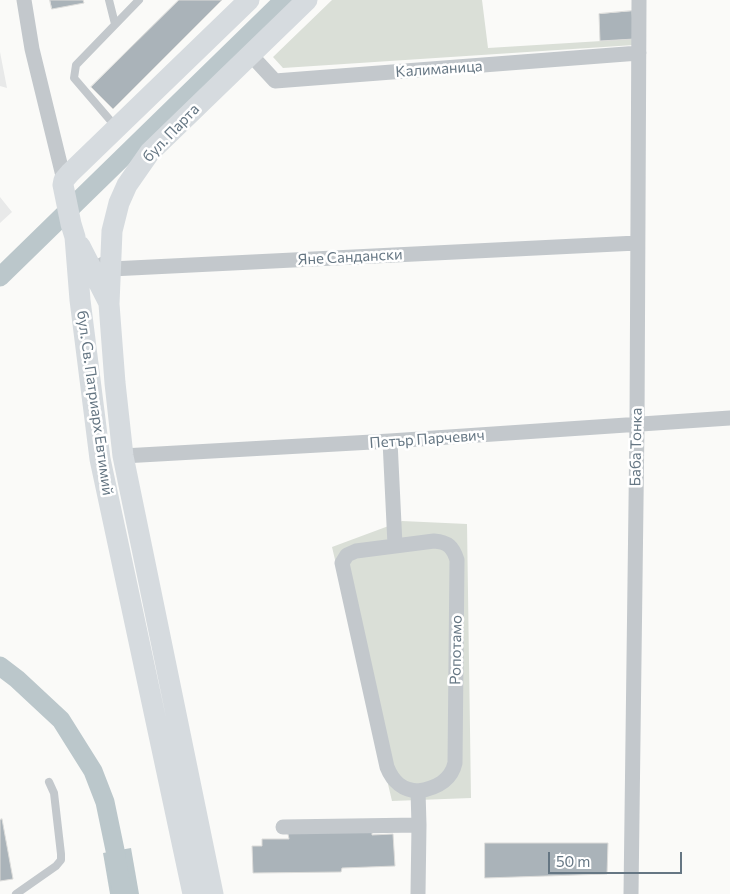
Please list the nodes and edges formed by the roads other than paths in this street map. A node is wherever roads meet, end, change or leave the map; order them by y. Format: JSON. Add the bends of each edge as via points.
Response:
{"nodes":[{"id":1,"x":24,"y":0,"type":"edge"},
{"id":2,"x":109,"y":0,"type":"edge"},
{"id":3,"x":139,"y":0,"type":"edge"},
{"id":4,"x":248,"y":0,"type":"edge"},
{"id":5,"x":306,"y":0,"type":"edge"},
{"id":6,"x":639,"y":0,"type":"edge"},
{"id":7,"x":116,"y":24,"type":"junction"},
{"id":8,"x":639,"y":53,"type":"junction"},
{"id":9,"x":251,"y":55,"type":"junction"},
{"id":10,"x":117,"y":128,"type":"junction"},
{"id":11,"x":65,"y":186,"type":"junction"},
{"id":12,"x":73,"y":230,"type":"junction"},
{"id":13,"x":638,"y":243,"type":"junction"},
{"id":14,"x":111,"y":269,"type":"junction"},
{"id":15,"x":109,"y":304,"type":"junction"},
{"id":16,"x":730,"y":418,"type":"edge"},
{"id":17,"x":637,"y":424,"type":"junction"},
{"id":18,"x":390,"y":441,"type":"junction"},
{"id":19,"x":123,"y":456,"type":"junction"},
{"id":20,"x":395,"y":545,"type":"junction"},
{"id":21,"x":49,"y":782,"type":"dead end"},
{"id":22,"x":418,"y":791,"type":"junction"},
{"id":23,"x":419,"y":825,"type":"junction"},
{"id":24,"x":283,"y":827,"type":"dead end"},
{"id":25,"x":16,"y":894,"type":"edge"},
{"id":26,"x":193,"y":894,"type":"edge"},
{"id":27,"x":212,"y":894,"type":"edge"},
{"id":28,"x":418,"y":894,"type":"edge"},
{"id":29,"x":631,"y":894,"type":"edge"}],
"edges":[{"from":1,"to":11,"type":"street","name":"бул. Св. Патриарх Евтимий","via":[[32,49]]},
{"from":2,"to":7,"type":"lane"},
{"from":3,"to":7,"type":"lane"},
{"from":4,"to":10,"type":"main road"},
{"from":5,"to":9,"type":"main road","name":"бул. Парта"},
{"from":6,"to":8,"type":"street","name":"Баба Тонка"},
{"from":7,"to":10,"type":"lane","via":[[76,64],[74,78]]},
{"from":8,"to":9,"type":"street","name":"Калиманица","via":[[274,81]]},
{"from":8,"to":13,"type":"street","name":"Баба Тонка"},
{"from":9,"to":14,"type":"main road","name":"бул. Парта","via":[[150,152],[136,170],[115,215]]},
{"from":10,"to":11,"type":"main road"},
{"from":11,"to":12,"type":"main road","name":"бул. Св. Патриарх Евтимий"},
{"from":12,"to":14,"type":"street","via":[[92,256]]},
{"from":12,"to":15,"type":"main road"},
{"from":12,"to":26,"type":"main road","name":"бул. Св. Патриарх Евтимий","via":[[100,459]]},
{"from":13,"to":14,"type":"street","name":"Яне Сандански"},
{"from":13,"to":17,"type":"street","name":"Баба Тонка"},
{"from":14,"to":15,"type":"main road","name":"бул. Парта"},
{"from":15,"to":19,"type":"main road","name":"бул. Св. Патриарх Евтимий"},
{"from":16,"to":17,"type":"street","name":"Петър Парчевич"},
{"from":17,"to":18,"type":"street","name":"Петър Парчевич"},
{"from":17,"to":29,"type":"street","name":"Баба Тонка"},
{"from":18,"to":19,"type":"street","name":"Петър Парчевич"},
{"from":18,"to":20,"type":"street"},
{"from":19,"to":27,"type":"main road","name":"бул. Св. Патриарх Евтимий"},
{"from":20,"to":22,"type":"street","name":"Ропотамо","via":[[356,551],[347,555],[342,564],[387,767],[402,788]]},
{"from":20,"to":22,"type":"street","name":"Ропотамо","via":[[442,542],[452,548],[458,560],[455,763],[444,782]]},
{"from":21,"to":25,"type":"lane","via":[[54,793],[61,860]]},
{"from":22,"to":23,"type":"street"},
{"from":23,"to":24,"type":"street"},
{"from":23,"to":28,"type":"street"}]}
